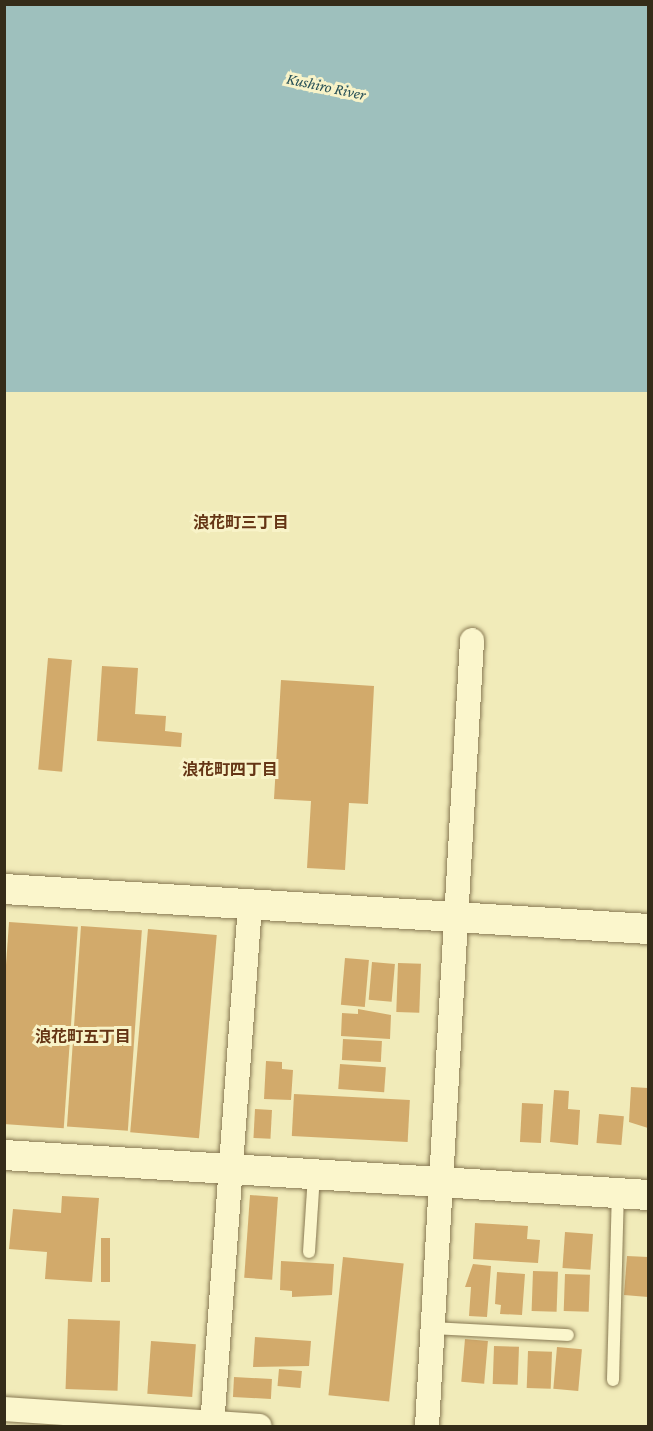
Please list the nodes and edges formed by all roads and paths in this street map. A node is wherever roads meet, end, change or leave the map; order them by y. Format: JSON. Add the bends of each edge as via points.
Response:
{"nodes":[{"id":1,"x":472,"y":640,"type":"dead end"},
{"id":2,"x":4,"y":889,"type":"edge"},
{"id":3,"x":250,"y":905,"type":"junction"},
{"id":4,"x":459,"y":918,"type":"junction"},
{"id":5,"x":648,"y":929,"type":"edge"},
{"id":6,"x":4,"y":1155,"type":"edge"},
{"id":7,"x":227,"y":1169,"type":"junction"},
{"id":8,"x":314,"y":1174,"type":"junction"},
{"id":9,"x":443,"y":1182,"type":"junction"},
{"id":10,"x":618,"y":1193,"type":"junction"},
{"id":11,"x":648,"y":1195,"type":"edge"},
{"id":12,"x":309,"y":1252,"type":"dead end"},
{"id":13,"x":433,"y":1328,"type":"junction"},
{"id":14,"x":568,"y":1335,"type":"dead end"},
{"id":15,"x":613,"y":1380,"type":"dead end"},
{"id":16,"x":4,"y":1408,"type":"edge"},
{"id":17,"x":213,"y":1424,"type":"edge"},
{"id":18,"x":259,"y":1426,"type":"edge"},
{"id":19,"x":427,"y":1426,"type":"edge"}],
"edges":[{"from":1,"to":4,"type":"street"},
{"from":2,"to":3,"type":"street"},
{"from":3,"to":4,"type":"street"},
{"from":3,"to":7,"type":"street"},
{"from":4,"to":5,"type":"street"},
{"from":4,"to":9,"type":"street"},
{"from":6,"to":7,"type":"street"},
{"from":7,"to":8,"type":"street"},
{"from":7,"to":17,"type":"street"},
{"from":8,"to":9,"type":"street"},
{"from":8,"to":12,"type":"lane"},
{"from":9,"to":10,"type":"street"},
{"from":9,"to":13,"type":"street"},
{"from":10,"to":11,"type":"street"},
{"from":10,"to":15,"type":"lane"},
{"from":13,"to":14,"type":"lane"},
{"from":13,"to":19,"type":"street"},
{"from":16,"to":17,"type":"street"},
{"from":17,"to":18,"type":"street"}]}
